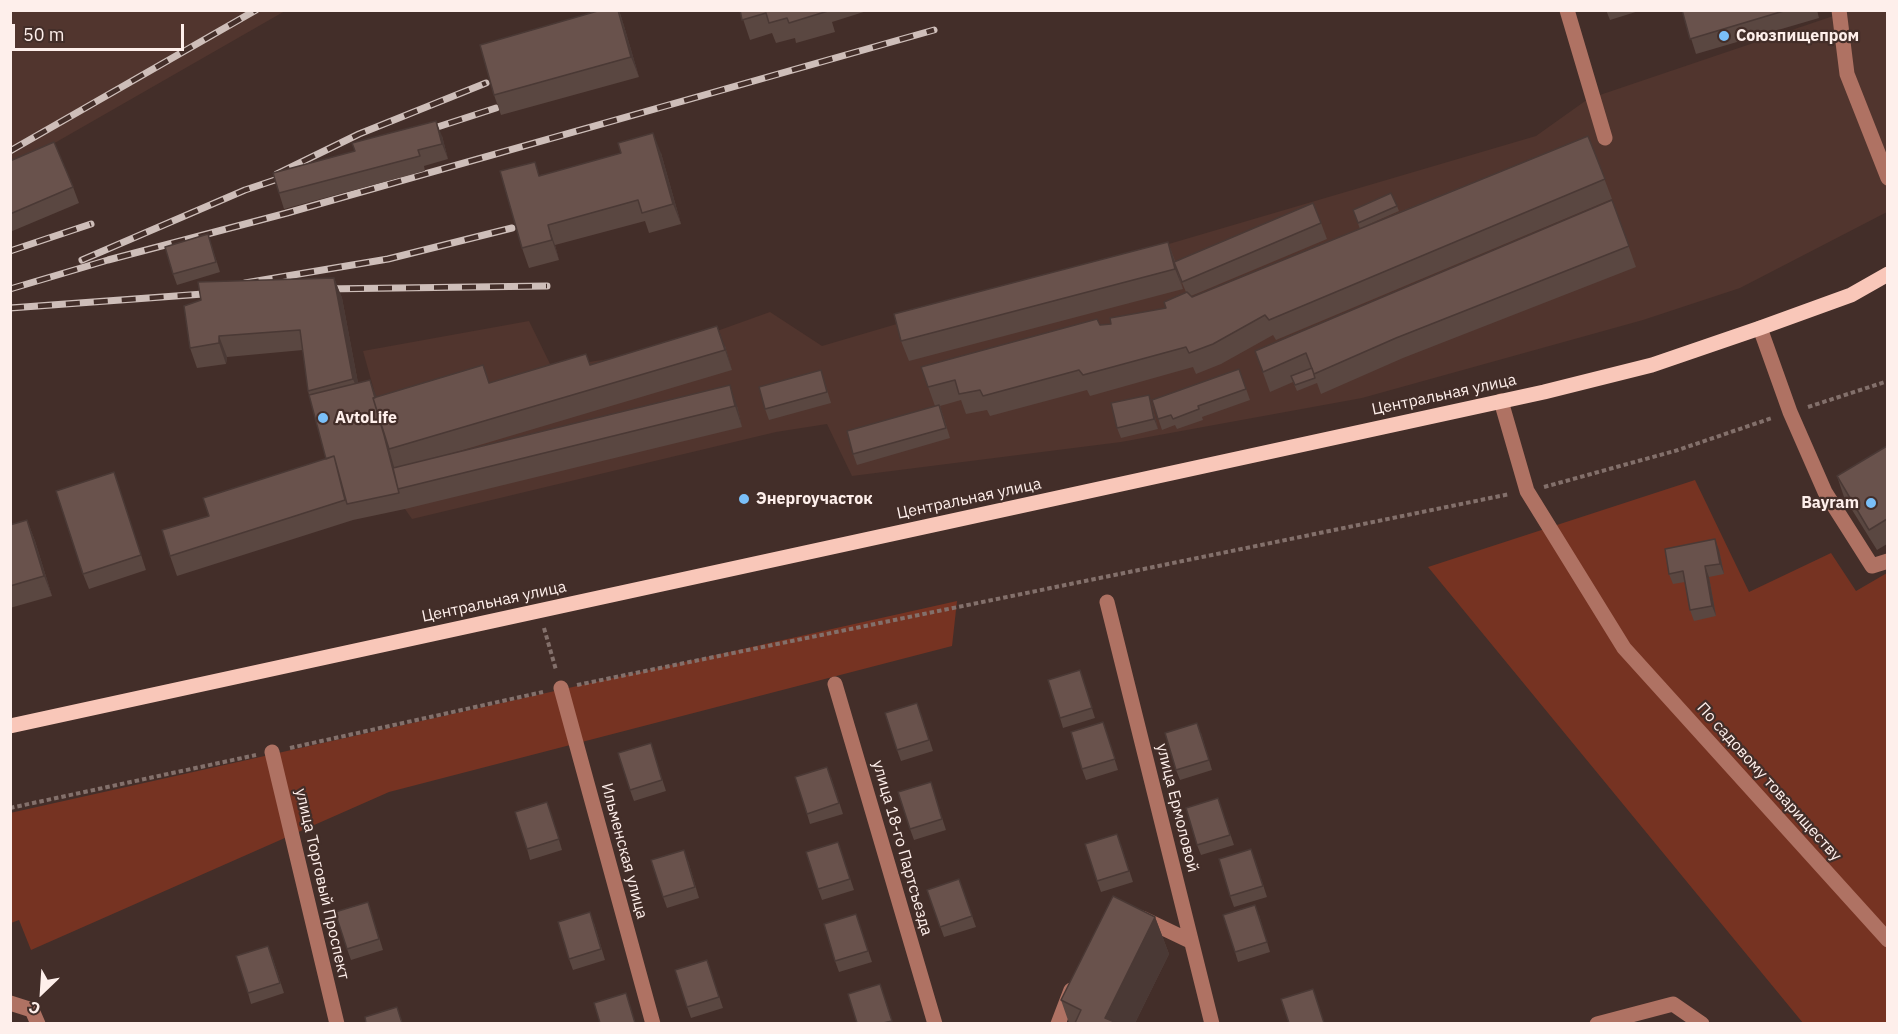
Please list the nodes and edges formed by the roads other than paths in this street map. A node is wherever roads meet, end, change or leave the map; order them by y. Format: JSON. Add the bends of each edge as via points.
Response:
{"nodes":[{"id":1,"x":1567,"y":10,"type":"edge"},
{"id":2,"x":1839,"y":10,"type":"edge"},
{"id":3,"x":1605,"y":138,"type":"dead end"},
{"id":4,"x":1887,"y":178,"type":"edge"},
{"id":5,"x":1887,"y":274,"type":"edge"},
{"id":6,"x":1760,"y":328,"type":"junction"},
{"id":7,"x":1501,"y":401,"type":"junction"},
{"id":8,"x":1887,"y":561,"type":"edge"},
{"id":9,"x":1107,"y":602,"type":"dead end"},
{"id":10,"x":835,"y":684,"type":"dead end"},
{"id":11,"x":561,"y":688,"type":"road end"},
{"id":12,"x":10,"y":726,"type":"edge"},
{"id":13,"x":272,"y":752,"type":"road end"},
{"id":14,"x":1131,"y":921,"type":"edge"},
{"id":15,"x":1887,"y":940,"type":"edge"},
{"id":16,"x":1190,"y":941,"type":"junction"},
{"id":17,"x":1078,"y":974,"type":"edge"},
{"id":18,"x":10,"y":1003,"type":"edge"},
{"id":19,"x":38,"y":1023,"type":"edge"},
{"id":20,"x":337,"y":1023,"type":"edge"},
{"id":21,"x":653,"y":1023,"type":"edge"},
{"id":22,"x":936,"y":1023,"type":"edge"},
{"id":23,"x":1058,"y":1023,"type":"edge"},
{"id":24,"x":1212,"y":1023,"type":"edge"},
{"id":25,"x":1597,"y":1023,"type":"edge"},
{"id":26,"x":1702,"y":1023,"type":"edge"}],
"edges":[{"from":1,"to":3,"type":"street"},
{"from":2,"to":4,"type":"street","via":[[1847,74]]},
{"from":5,"to":6,"type":"main road","name":"Центральная улица","via":[[1851,295]]},
{"from":6,"to":7,"type":"main road","name":"Центральная улица","via":[[1652,365]]},
{"from":6,"to":8,"type":"street","via":[[1790,412],[1825,492],[1872,566]]},
{"from":7,"to":12,"type":"main road","name":"Центральная улица"},
{"from":7,"to":15,"type":"street","name":"По садовому товариществу","via":[[1527,491],[1624,648]]},
{"from":9,"to":16,"type":"street","name":"улица Ермоловой"},
{"from":10,"to":22,"type":"street","name":"улица 18-го Партсъезда"},
{"from":11,"to":21,"type":"street","name":"Ильменская улица"},
{"from":13,"to":20,"type":"street","name":"улица Торговый Проспект"},
{"from":14,"to":16,"type":"street","via":[[1140,918]]},
{"from":16,"to":24,"type":"street","name":"улица Ермоловой"},
{"from":17,"to":23,"type":"street"},
{"from":18,"to":19,"type":"street","via":[[32,1010]]},
{"from":25,"to":26,"type":"street","via":[[1673,1004]]}]}
